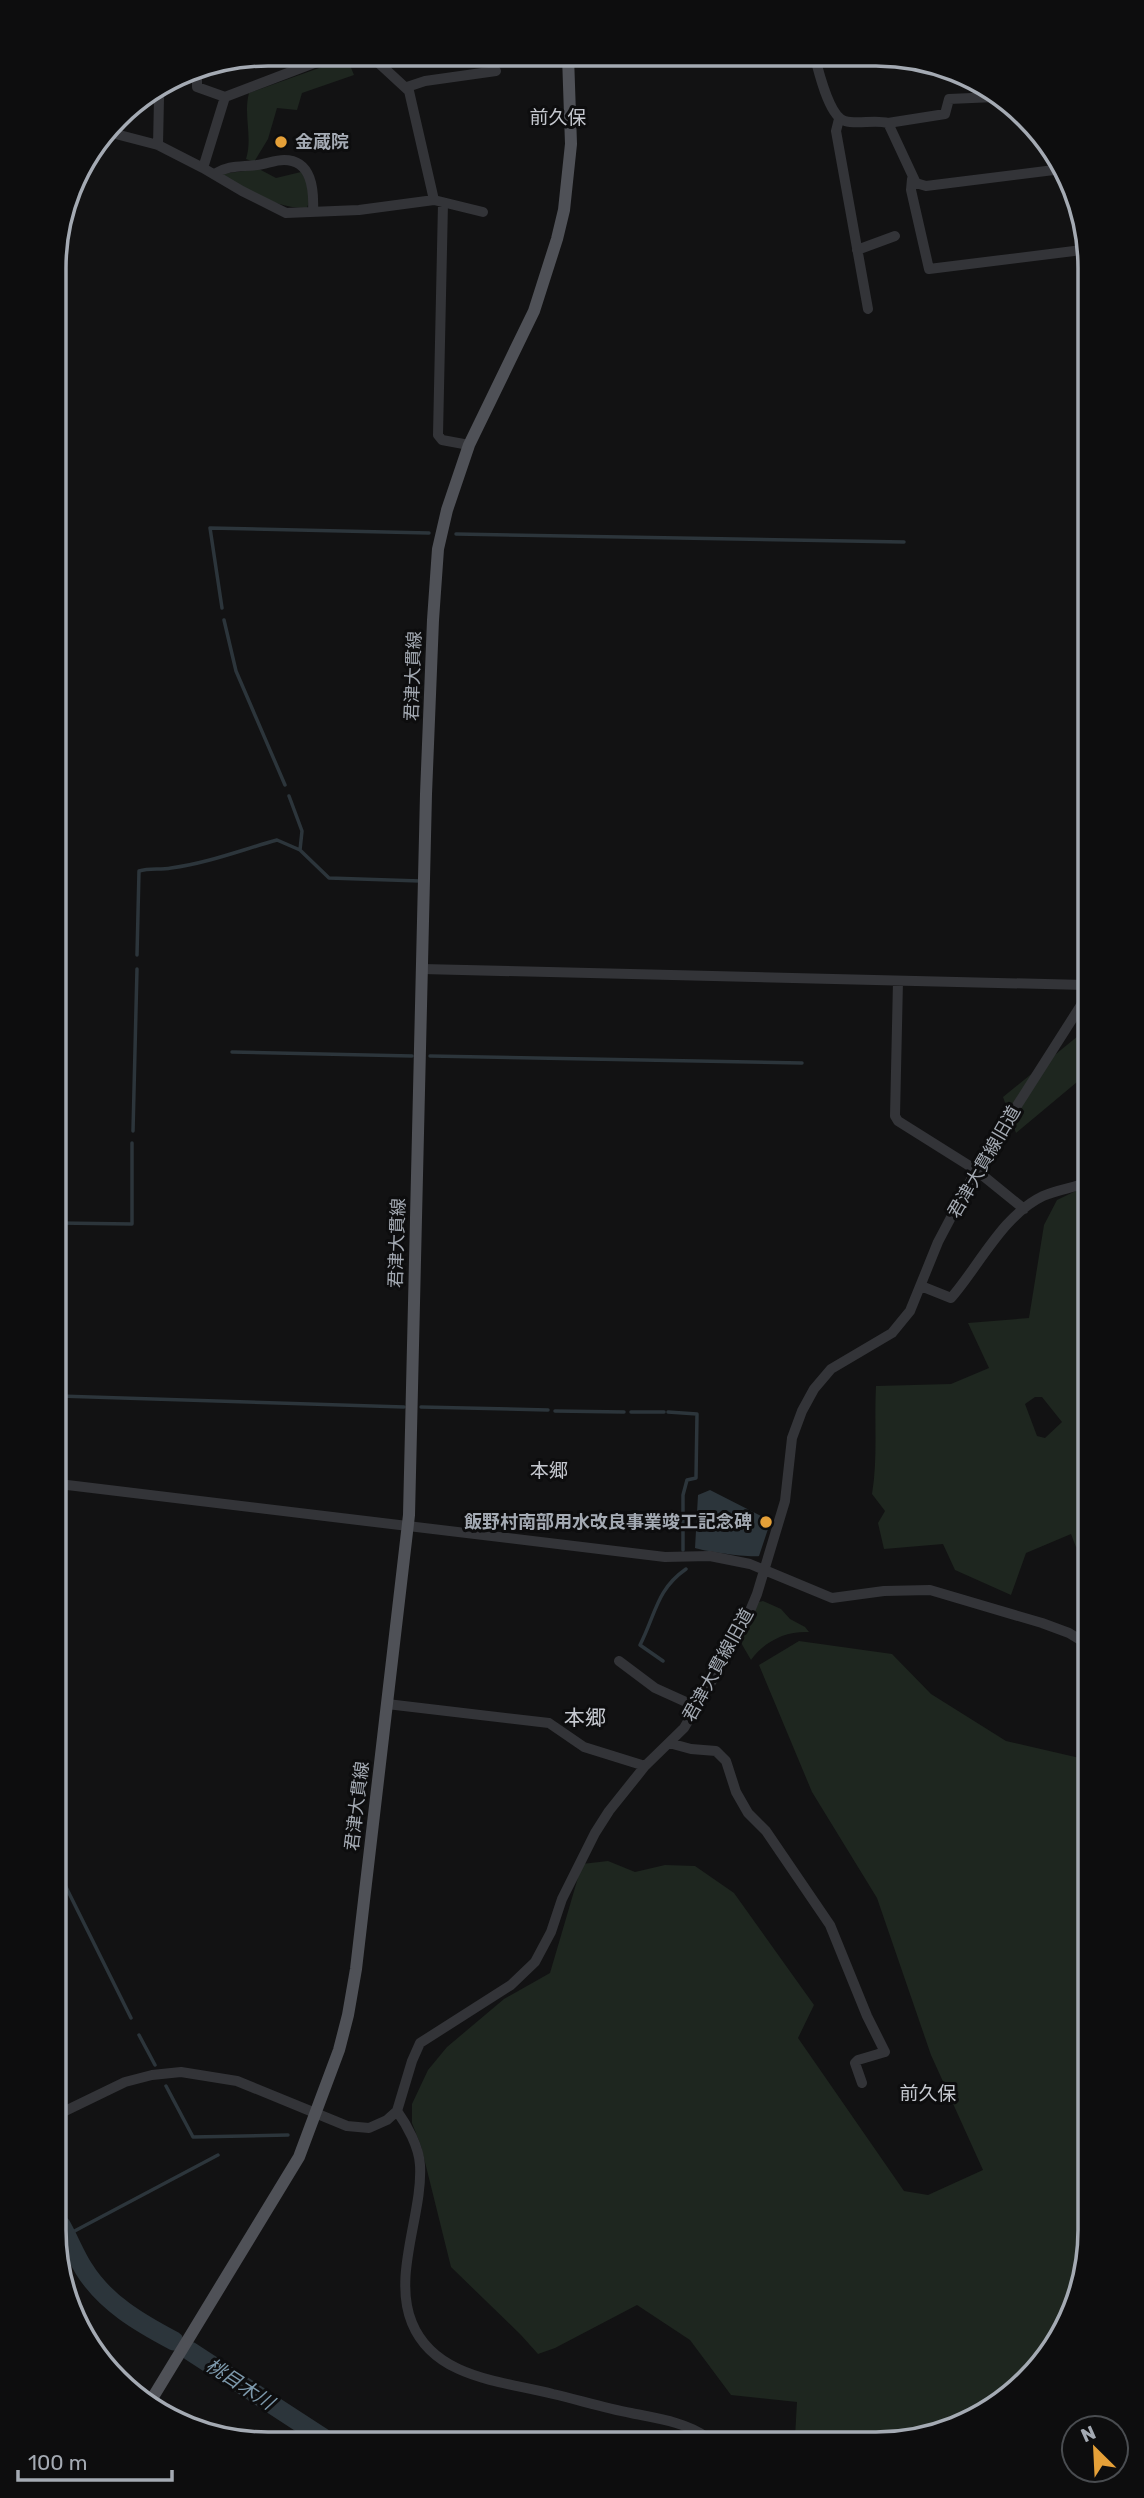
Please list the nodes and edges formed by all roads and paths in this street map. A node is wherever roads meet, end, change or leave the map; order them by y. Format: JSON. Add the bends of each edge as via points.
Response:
{"nodes":[{"id":1,"x":568,"y":66,"type":"edge"},
{"id":2,"x":818,"y":66,"type":"edge"},
{"id":3,"x":296,"y":67,"type":"edge"},
{"id":4,"x":384,"y":67,"type":"edge"},
{"id":5,"x":496,"y":71,"type":"dead end"},
{"id":6,"x":197,"y":80,"type":"edge"},
{"id":7,"x":407,"y":87,"type":"junction"},
{"id":8,"x":225,"y":97,"type":"junction"},
{"id":9,"x":982,"y":98,"type":"edge"},
{"id":10,"x":159,"y":99,"type":"dead end"},
{"id":11,"x":839,"y":119,"type":"junction"},
{"id":12,"x":888,"y":123,"type":"junction"},
{"id":13,"x":118,"y":134,"type":"edge"},
{"id":14,"x":158,"y":145,"type":"junction"},
{"id":15,"x":203,"y":168,"type":"junction"},
{"id":16,"x":1051,"y":170,"type":"edge"},
{"id":17,"x":214,"y":174,"type":"junction"},
{"id":18,"x":912,"y":179,"type":"junction"},
{"id":19,"x":439,"y":202,"type":"junction"},
{"id":20,"x":313,"y":211,"type":"junction"},
{"id":21,"x":483,"y":212,"type":"dead end"},
{"id":22,"x":895,"y":236,"type":"dead end"},
{"id":23,"x":857,"y":250,"type":"junction"},
{"id":24,"x":1077,"y":251,"type":"edge"},
{"id":25,"x":867,"y":309,"type":"dead end"},
{"id":26,"x":469,"y":445,"type":"junction"},
{"id":27,"x":422,"y":969,"type":"junction"},
{"id":28,"x":898,"y":981,"type":"junction"},
{"id":29,"x":1078,"y":985,"type":"edge"},
{"id":30,"x":1078,"y":1011,"type":"edge"},
{"id":31,"x":976,"y":1170,"type":"junction"},
{"id":32,"x":1078,"y":1186,"type":"edge"},
{"id":33,"x":1024,"y":1209,"type":"junction"},
{"id":34,"x":921,"y":1286,"type":"junction"},
{"id":35,"x":66,"y":1485,"type":"edge"},
{"id":36,"x":408,"y":1528,"type":"junction"},
{"id":37,"x":764,"y":1569,"type":"junction"},
{"id":38,"x":1077,"y":1638,"type":"edge"},
{"id":39,"x":619,"y":1661,"type":"dead end"},
{"id":40,"x":387,"y":1704,"type":"junction"},
{"id":41,"x":697,"y":1707,"type":"junction"},
{"id":42,"x":669,"y":1743,"type":"junction"},
{"id":43,"x":645,"y":1766,"type":"junction"},
{"id":44,"x":862,"y":2083,"type":"dead end"},
{"id":45,"x":66,"y":2111,"type":"edge"},
{"id":46,"x":397,"y":2111,"type":"junction"},
{"id":47,"x":316,"y":2115,"type":"junction"},
{"id":48,"x":154,"y":2395,"type":"edge"},
{"id":49,"x":691,"y":2432,"type":"edge"}],
"edges":[{"from":1,"to":26,"type":"main road","name":"君津大貫線","via":[[571,144],[557,239],[534,311]]},
{"from":2,"to":11,"type":"street"},
{"from":3,"to":8,"type":"street"},
{"from":4,"to":7,"type":"street"},
{"from":5,"to":7,"type":"street"},
{"from":6,"to":8,"type":"street","via":[[197,87]]},
{"from":7,"to":19,"type":"street"},
{"from":8,"to":15,"type":"street"},
{"from":9,"to":12,"type":"street","via":[[949,99],[944,114]]},
{"from":10,"to":14,"type":"street"},
{"from":11,"to":12,"type":"street"},
{"from":11,"to":23,"type":"street","via":[[836,131]]},
{"from":12,"to":18,"type":"street"},
{"from":13,"to":14,"type":"street"},
{"from":14,"to":15,"type":"street"},
{"from":15,"to":17,"type":"street"},
{"from":16,"to":18,"type":"street","via":[[926,186]]},
{"from":17,"to":20,"type":"street","via":[[286,212]]},
{"from":17,"to":20,"type":"street","via":[[235,165],[286,160],[300,164],[314,190]]},
{"from":18,"to":24,"type":"street","via":[[929,269]]},
{"from":19,"to":20,"type":"street"},
{"from":19,"to":21,"type":"street"},
{"from":19,"to":26,"type":"street","via":[[438,435],[442,440]]},
{"from":22,"to":23,"type":"street"},
{"from":23,"to":25,"type":"street"},
{"from":26,"to":27,"type":"main road","name":"君津大貫線","via":[[438,549]]},
{"from":27,"to":28,"type":"street"},
{"from":27,"to":36,"type":"main road","name":"君津大貫線"},
{"from":28,"to":29,"type":"street"},
{"from":28,"to":31,"type":"street","via":[[895,1116]]},
{"from":30,"to":31,"type":"street","name":"君津大貫線旧道"},
{"from":31,"to":33,"type":"street"},
{"from":31,"to":34,"type":"street","name":"君津大貫線旧道"},
{"from":32,"to":33,"type":"street","via":[[1044,1196]]},
{"from":33,"to":34,"type":"street","via":[[986,1249],[951,1298]]},
{"from":34,"to":37,"type":"street","name":"君津大貫線旧道","via":[[910,1311],[891,1334],[831,1369],[808,1400],[792,1437],[785,1501]]},
{"from":35,"to":36,"type":"street"},
{"from":36,"to":37,"type":"street","via":[[664,1557],[710,1556]]},
{"from":36,"to":40,"type":"main road","name":"君津大貫線"},
{"from":37,"to":38,"type":"street","via":[[832,1598],[930,1590]]},
{"from":37,"to":41,"type":"street","name":"君津大貫線旧道","via":[[742,1630]]},
{"from":39,"to":41,"type":"street","via":[[655,1688]]},
{"from":40,"to":43,"type":"street","via":[[549,1723],[584,1747]]},
{"from":40,"to":47,"type":"main road","name":"君津大貫線","via":[[356,1969],[339,2050]]},
{"from":41,"to":42,"type":"street","name":"君津大貫線旧道"},
{"from":42,"to":43,"type":"street","name":"君津大貫線旧道"},
{"from":42,"to":44,"type":"street","via":[[716,1751],[726,1761],[748,1813],[766,1831],[830,1925],[885,2052],[855,2063]]},
{"from":43,"to":46,"type":"street","name":"君津大貫線旧道","via":[[595,1833],[535,1962],[512,1985],[420,2043]]},
{"from":45,"to":47,"type":"street","via":[[125,2082],[181,2072],[237,2081]]},
{"from":46,"to":47,"type":"street","via":[[369,2128]]},
{"from":46,"to":49,"type":"street","via":[[420,2162],[405,2292],[412,2323],[425,2344],[444,2362],[497,2384],[660,2419]]},
{"from":47,"to":48,"type":"main road","name":"君津大貫線","via":[[299,2157]]}]}
